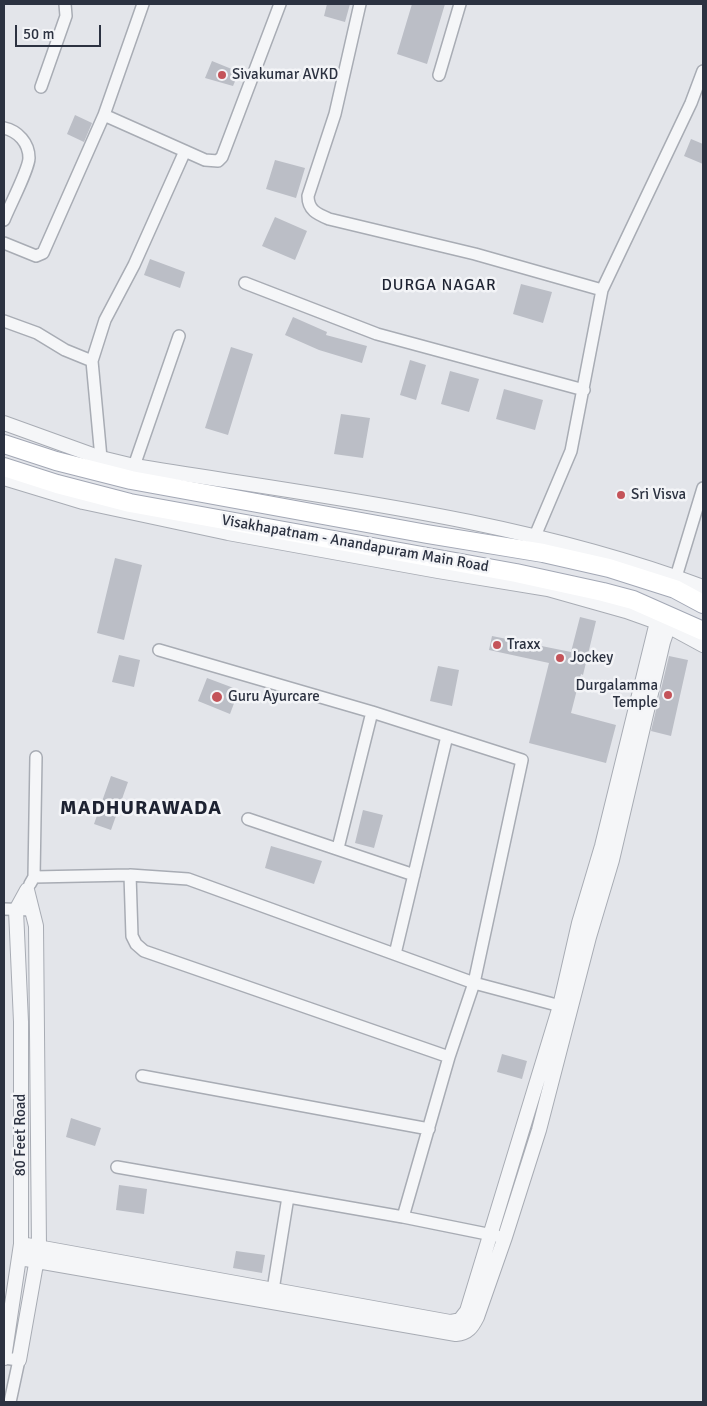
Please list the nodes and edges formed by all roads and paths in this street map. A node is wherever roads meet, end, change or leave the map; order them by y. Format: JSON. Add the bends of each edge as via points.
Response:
{"nodes":[{"id":1,"x":64,"y":4,"type":"edge"},
{"id":2,"x":143,"y":4,"type":"edge"},
{"id":3,"x":280,"y":4,"type":"edge"},
{"id":4,"x":360,"y":4,"type":"edge"},
{"id":5,"x":460,"y":4,"type":"edge"},
{"id":6,"x":703,"y":71,"type":"edge"},
{"id":7,"x":439,"y":75,"type":"dead end"},
{"id":8,"x":41,"y":87,"type":"dead end"},
{"id":9,"x":104,"y":115,"type":"junction"},
{"id":10,"x":4,"y":128,"type":"edge"},
{"id":11,"x":185,"y":151,"type":"junction"},
{"id":12,"x":4,"y":220,"type":"edge"},
{"id":13,"x":4,"y":244,"type":"edge"},
{"id":14,"x":244,"y":283,"type":"dead end"},
{"id":15,"x":602,"y":290,"type":"junction"},
{"id":16,"x":4,"y":321,"type":"edge"},
{"id":17,"x":179,"y":336,"type":"dead end"},
{"id":18,"x":92,"y":361,"type":"junction"},
{"id":19,"x":584,"y":390,"type":"junction"},
{"id":20,"x":4,"y":423,"type":"edge"},
{"id":21,"x":4,"y":444,"type":"edge"},
{"id":22,"x":101,"y":458,"type":"junction"},
{"id":23,"x":134,"y":466,"type":"junction"},
{"id":24,"x":4,"y":467,"type":"edge"},
{"id":25,"x":4,"y":478,"type":"edge"},
{"id":26,"x":703,"y":488,"type":"edge"},
{"id":27,"x":536,"y":536,"type":"junction"},
{"id":28,"x":676,"y":577,"type":"junction"},
{"id":29,"x":703,"y":587,"type":"edge"},
{"id":30,"x":703,"y":604,"type":"edge"},
{"id":31,"x":665,"y":619,"type":"junction"},
{"id":32,"x":703,"y":631,"type":"edge"},
{"id":33,"x":703,"y":645,"type":"edge"},
{"id":34,"x":159,"y":650,"type":"dead end"},
{"id":35,"x":372,"y":712,"type":"junction"},
{"id":36,"x":448,"y":736,"type":"junction"},
{"id":37,"x":36,"y":757,"type":"dead end"},
{"id":38,"x":248,"y":818,"type":"dead end"},
{"id":39,"x":338,"y":848,"type":"junction"},
{"id":40,"x":130,"y":875,"type":"junction"},
{"id":41,"x":414,"y":875,"type":"junction"},
{"id":42,"x":30,"y":883,"type":"junction"},
{"id":43,"x":10,"y":909,"type":"edge"},
{"id":44,"x":32,"y":910,"type":"junction"},
{"id":45,"x":395,"y":954,"type":"junction"},
{"id":46,"x":474,"y":983,"type":"junction"},
{"id":47,"x":566,"y":1008,"type":"junction"},
{"id":48,"x":449,"y":1057,"type":"junction"},
{"id":49,"x":142,"y":1076,"type":"dead end"},
{"id":50,"x":429,"y":1129,"type":"junction"},
{"id":51,"x":117,"y":1167,"type":"dead end"},
{"id":52,"x":288,"y":1197,"type":"junction"},
{"id":53,"x":403,"y":1217,"type":"junction"},
{"id":54,"x":490,"y":1234,"type":"junction"},
{"id":55,"x":505,"y":1238,"type":"junction"},
{"id":56,"x":21,"y":1244,"type":"junction"},
{"id":57,"x":38,"y":1254,"type":"junction"},
{"id":58,"x":20,"y":1258,"type":"junction"},
{"id":59,"x":272,"y":1295,"type":"junction"},
{"id":60,"x":4,"y":1358,"type":"edge"},
{"id":61,"x":18,"y":1360,"type":"junction"},
{"id":62,"x":10,"y":1402,"type":"edge"}],
"edges":[{"from":1,"to":8,"type":"street","via":[[66,16]]},
{"from":2,"to":9,"type":"street"},
{"from":3,"to":11,"type":"street","via":[[222,157],[218,161],[205,160]]},
{"from":4,"to":15,"type":"street","via":[[335,114],[308,196],[308,205],[330,219],[440,245]]},
{"from":5,"to":7,"type":"street"},
{"from":6,"to":15,"type":"street","via":[[691,103]]},
{"from":9,"to":11,"type":"street"},
{"from":9,"to":13,"type":"street","via":[[43,253],[36,256]]},
{"from":10,"to":12,"type":"street","via":[[25,142],[29,159]]},
{"from":11,"to":18,"type":"street","via":[[134,265],[105,320]]},
{"from":14,"to":19,"type":"street","via":[[377,334]]},
{"from":15,"to":19,"type":"street"},
{"from":16,"to":18,"type":"street","via":[[37,333]]},
{"from":17,"to":23,"type":"street"},
{"from":18,"to":22,"type":"street"},
{"from":19,"to":27,"type":"street","via":[[571,451]]},
{"from":20,"to":22,"type":"street"},
{"from":21,"to":30,"type":"main road","name":"Visakhapatnam - Anandapuram Main Road","via":[[131,480],[543,553],[609,568],[675,589]]},
{"from":22,"to":23,"type":"street"},
{"from":23,"to":27,"type":"street","via":[[431,513]]},
{"from":24,"to":31,"type":"main road","name":"Visakhapatnam - Anandapuram Main Road","via":[[130,502],[516,573],[633,600]]},
{"from":25,"to":31,"type":"street","via":[[83,502],[228,533],[548,589]]},
{"from":26,"to":28,"type":"street"},
{"from":27,"to":28,"type":"street"},
{"from":28,"to":29,"type":"street"},
{"from":31,"to":32,"type":"main road","name":"Visakhapatnam - Anandapuram Main Road"},
{"from":31,"to":33,"type":"street"},
{"from":31,"to":47,"type":"street","via":[[612,860]]},
{"from":34,"to":35,"type":"street"},
{"from":35,"to":36,"type":"street"},
{"from":35,"to":39,"type":"street"},
{"from":36,"to":41,"type":"street"},
{"from":36,"to":46,"type":"street","via":[[522,760]]},
{"from":37,"to":42,"type":"street"},
{"from":38,"to":39,"type":"street"},
{"from":39,"to":41,"type":"street"},
{"from":40,"to":42,"type":"street"},
{"from":40,"to":45,"type":"street","via":[[188,879]]},
{"from":40,"to":48,"type":"street","via":[[132,936],[144,951]]},
{"from":41,"to":45,"type":"street"},
{"from":42,"to":43,"type":"street"},
{"from":42,"to":44,"type":"street"},
{"from":43,"to":44,"type":"street"},
{"from":43,"to":56,"type":"street","name":"80 Feet Road","via":[[21,1022]]},
{"from":44,"to":57,"type":"street","via":[[36,936]]},
{"from":45,"to":46,"type":"street"},
{"from":46,"to":47,"type":"street"},
{"from":46,"to":48,"type":"street"},
{"from":47,"to":54,"type":"street"},
{"from":47,"to":55,"type":"street","via":[[539,1130]]},
{"from":48,"to":50,"type":"street"},
{"from":49,"to":50,"type":"street"},
{"from":50,"to":53,"type":"street"},
{"from":51,"to":52,"type":"street"},
{"from":52,"to":53,"type":"street"},
{"from":52,"to":59,"type":"street"},
{"from":53,"to":54,"type":"street"},
{"from":54,"to":55,"type":"street"},
{"from":54,"to":59,"type":"street","via":[[467,1311],[456,1322]]},
{"from":55,"to":59,"type":"street","via":[[473,1325],[465,1333],[456,1334]]},
{"from":56,"to":57,"type":"street"},
{"from":56,"to":58,"type":"street","name":"80 Feet Road"},
{"from":57,"to":58,"type":"street"},
{"from":57,"to":59,"type":"street"},
{"from":57,"to":61,"type":"street"},
{"from":58,"to":60,"type":"street","name":"80 Feet Road"},
{"from":60,"to":61,"type":"street"},
{"from":61,"to":62,"type":"street"}]}
